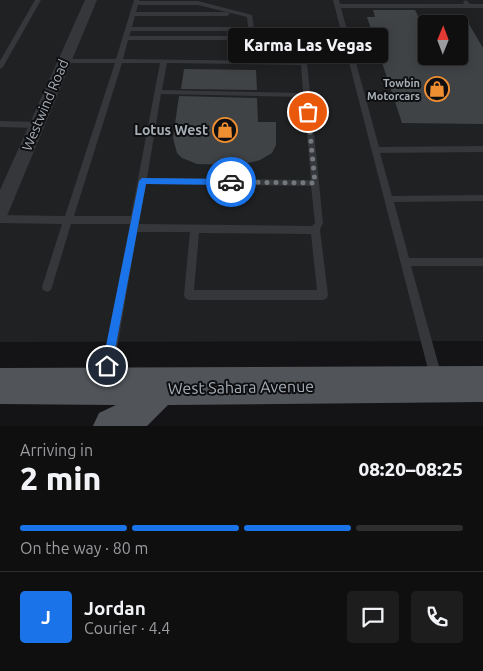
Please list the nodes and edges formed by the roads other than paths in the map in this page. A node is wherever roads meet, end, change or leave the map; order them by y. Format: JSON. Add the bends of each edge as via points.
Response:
{"nodes":[{"id":1,"x":38,"y":0,"type":"edge"},
{"id":2,"x":90,"y":0,"type":"edge"},
{"id":3,"x":136,"y":2,"type":"edge"},
{"id":4,"x":336,"y":3,"type":"edge"},
{"id":5,"x":377,"y":3,"type":"edge"},
{"id":6,"x":422,"y":3,"type":"edge"},
{"id":7,"x":466,"y":3,"type":"edge"},
{"id":8,"x":483,"y":6,"type":"edge"},
{"id":9,"x":133,"y":14,"type":"junction"},
{"id":10,"x":244,"y":14,"type":"junction"},
{"id":11,"x":128,"y":29,"type":"junction"},
{"id":12,"x":126,"y":38,"type":"junction"},
{"id":13,"x":64,"y":61,"type":"junction"},
{"id":14,"x":119,"y":61,"type":"junction"},
{"id":15,"x":164,"y":61,"type":"junction"},
{"id":16,"x":288,"y":61,"type":"junction"},
{"id":17,"x":0,"y":67,"type":"edge"},
{"id":18,"x":158,"y":92,"type":"junction"},
{"id":19,"x":307,"y":95,"type":"junction"},
{"id":20,"x":0,"y":124,"type":"edge"},
{"id":21,"x":37,"y":125,"type":"junction"},
{"id":22,"x":375,"y":150,"type":"junction"},
{"id":23,"x":482,"y":150,"type":"edge"},
{"id":24,"x":142,"y":181,"type":"junction"},
{"id":25,"x":315,"y":183,"type":"junction"},
{"id":26,"x":483,"y":198,"type":"edge"},
{"id":27,"x":388,"y":199,"type":"junction"},
{"id":28,"x":0,"y":211,"type":"edge"},
{"id":29,"x":0,"y":220,"type":"edge"},
{"id":30,"x":68,"y":220,"type":"junction"},
{"id":31,"x":134,"y":224,"type":"junction"},
{"id":32,"x":195,"y":228,"type":"junction"},
{"id":33,"x":315,"y":230,"type":"junction"},
{"id":34,"x":405,"y":262,"type":"junction"},
{"id":35,"x":483,"y":262,"type":"edge"},
{"id":36,"x":47,"y":287,"type":"dead end"},
{"id":37,"x":438,"y":384,"type":"junction"},
{"id":38,"x":483,"y":384,"type":"edge"},
{"id":39,"x":0,"y":386,"type":"edge"},
{"id":40,"x":104,"y":386,"type":"junction"},
{"id":41,"x":160,"y":388,"type":"junction"},
{"id":42,"x":112,"y":426,"type":"edge"}],
"edges":[{"from":1,"to":17,"type":"lane"},
{"from":2,"to":13,"type":"street","name":"Westwind Road"},
{"from":3,"to":9,"type":"lane"},
{"from":3,"to":10,"type":"lane","via":[[198,3]]},
{"from":4,"to":5,"type":"lane"},
{"from":4,"to":22,"type":"lane"},
{"from":5,"to":6,"type":"lane"},
{"from":6,"to":7,"type":"lane"},
{"from":7,"to":8,"type":"lane"},
{"from":9,"to":10,"type":"lane"},
{"from":9,"to":11,"type":"lane"},
{"from":10,"to":11,"type":"lane","via":[[250,16],[251,28]]},
{"from":11,"to":12,"type":"lane"},
{"from":12,"to":14,"type":"lane"},
{"from":12,"to":16,"type":"lane","via":[[285,38]]},
{"from":13,"to":14,"type":"lane"},
{"from":13,"to":21,"type":"street","name":"Westwind Road"},
{"from":14,"to":15,"type":"lane"},
{"from":14,"to":30,"type":"lane"},
{"from":15,"to":16,"type":"lane"},
{"from":15,"to":18,"type":"lane"},
{"from":16,"to":19,"type":"lane","via":[[304,63]]},
{"from":18,"to":19,"type":"lane"},
{"from":18,"to":24,"type":"lane"},
{"from":19,"to":25,"type":"lane"},
{"from":20,"to":21,"type":"lane"},
{"from":21,"to":28,"type":"street","name":"Westwind Road"},
{"from":22,"to":23,"type":"lane"},
{"from":22,"to":27,"type":"lane"},
{"from":24,"to":25,"type":"lane"},
{"from":24,"to":31,"type":"lane"},
{"from":25,"to":33,"type":"lane","via":[[319,223]]},
{"from":26,"to":27,"type":"lane"},
{"from":27,"to":34,"type":"lane"},
{"from":29,"to":30,"type":"lane"},
{"from":30,"to":31,"type":"lane"},
{"from":30,"to":36,"type":"lane"},
{"from":31,"to":32,"type":"lane"},
{"from":31,"to":40,"type":"lane"},
{"from":32,"to":33,"type":"lane"},
{"from":32,"to":33,"type":"lane","via":[[190,295],[323,295]]},
{"from":34,"to":35,"type":"lane"},
{"from":34,"to":37,"type":"lane"},
{"from":37,"to":38,"type":"main road","name":"West Sahara Avenue"},
{"from":37,"to":41,"type":"main road","name":"West Sahara Avenue"},
{"from":39,"to":40,"type":"main road","name":"West Sahara Avenue"},
{"from":40,"to":41,"type":"main road","name":"West Sahara Avenue"},
{"from":41,"to":42,"type":"main road","via":[[129,418]]}]}
